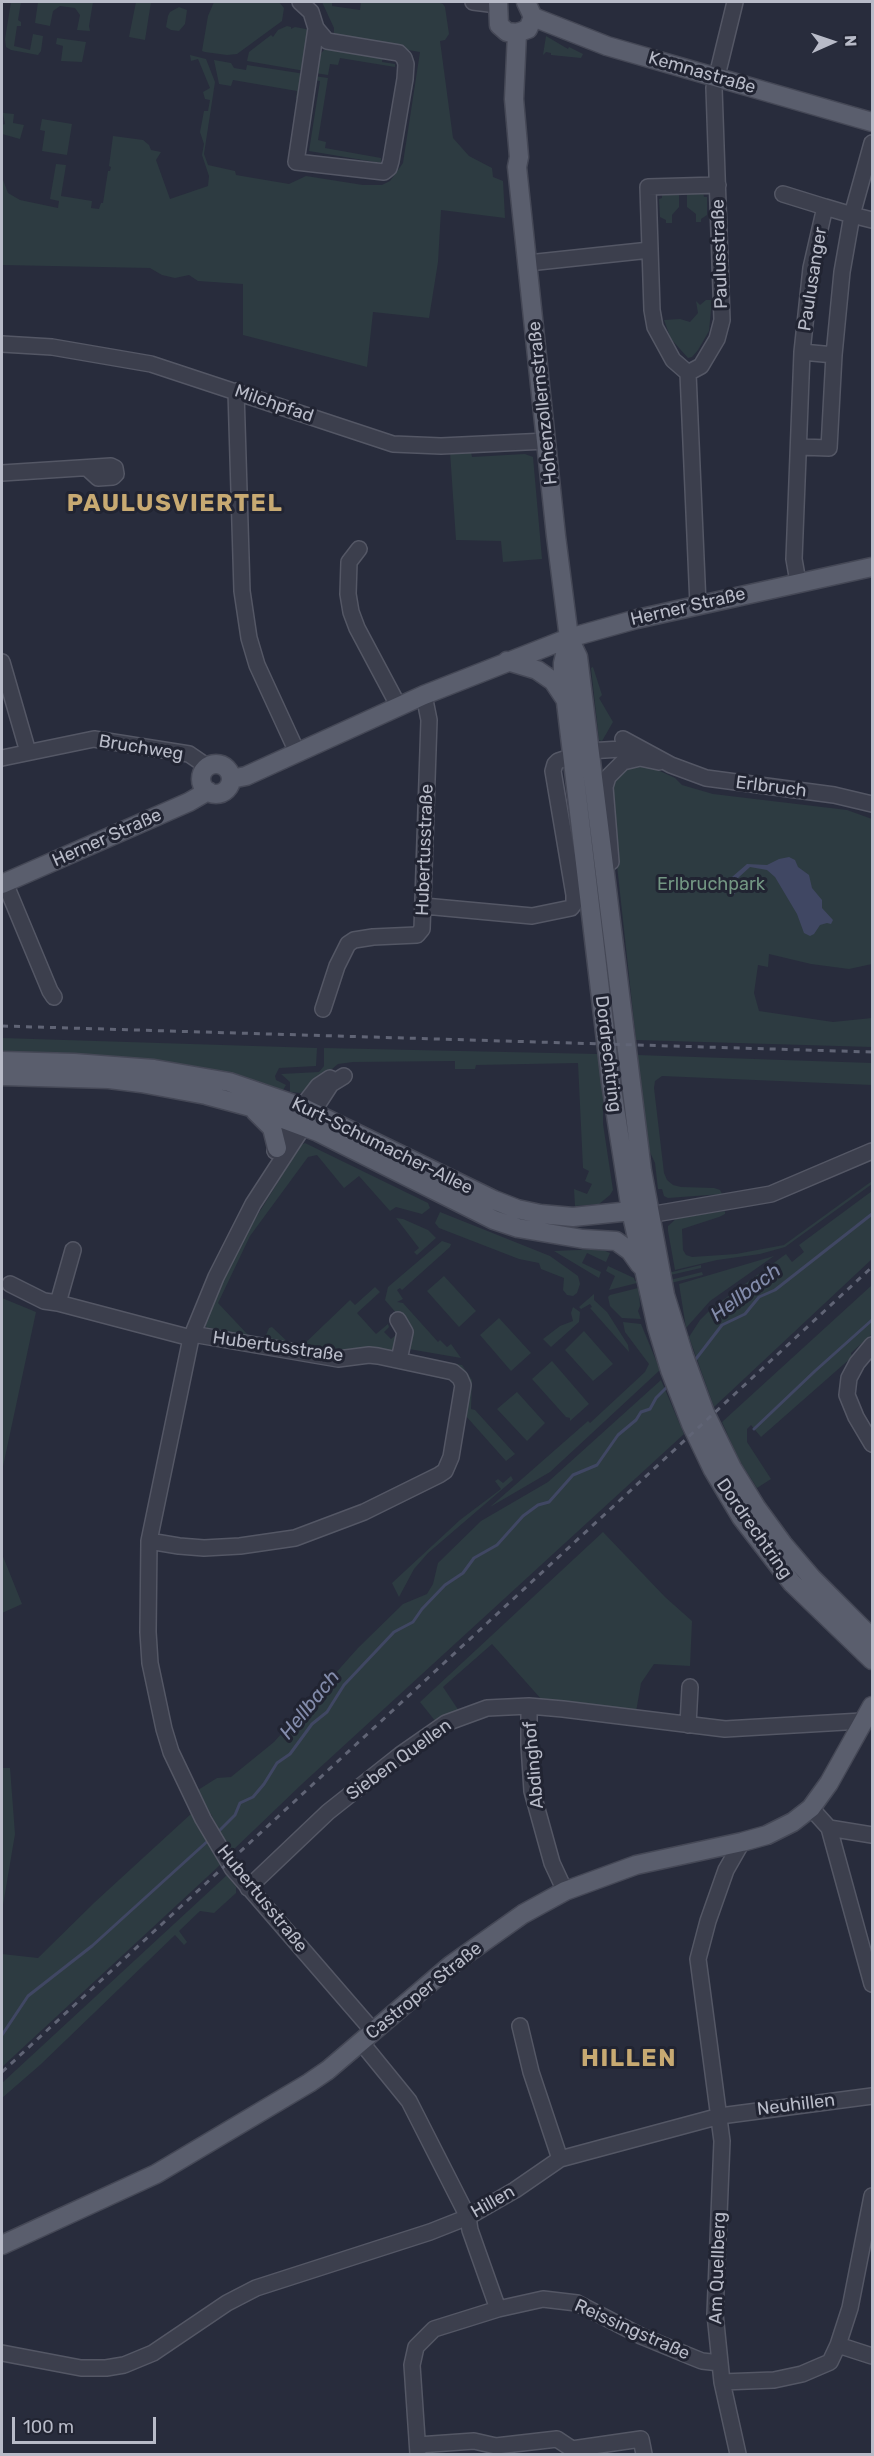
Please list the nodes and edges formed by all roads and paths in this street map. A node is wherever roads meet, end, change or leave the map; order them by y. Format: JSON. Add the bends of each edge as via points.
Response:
{"nodes":[{"id":1,"x":300,"y":2,"type":"edge"},
{"id":2,"x":473,"y":2,"type":"edge"},
{"id":3,"x":735,"y":2,"type":"edge"},
{"id":4,"x":497,"y":3,"type":"edge"},
{"id":5,"x":530,"y":9,"type":"edge"},
{"id":6,"x":316,"y":28,"type":"junction"},
{"id":7,"x":512,"y":33,"type":"junction"},
{"id":8,"x":716,"y":76,"type":"junction"},
{"id":9,"x":873,"y":122,"type":"edge"},
{"id":10,"x":873,"y":143,"type":"edge"},
{"id":11,"x":718,"y":185,"type":"junction"},
{"id":12,"x":783,"y":194,"type":"dead end"},
{"id":13,"x":825,"y":207,"type":"junction"},
{"id":14,"x":852,"y":215,"type":"junction"},
{"id":15,"x":873,"y":220,"type":"edge"},
{"id":16,"x":650,"y":250,"type":"junction"},
{"id":17,"x":528,"y":263,"type":"junction"},
{"id":18,"x":2,"y":344,"type":"edge"},
{"id":19,"x":802,"y":352,"type":"junction"},
{"id":20,"x":834,"y":355,"type":"junction"},
{"id":21,"x":688,"y":373,"type":"junction"},
{"id":22,"x":236,"y":391,"type":"junction"},
{"id":23,"x":547,"y":441,"type":"junction"},
{"id":24,"x":800,"y":447,"type":"junction"},
{"id":25,"x":87,"y":468,"type":"dead end"},
{"id":26,"x":2,"y":473,"type":"edge"},
{"id":27,"x":359,"y":549,"type":"dead end"},
{"id":28,"x":873,"y":567,"type":"edge"},
{"id":29,"x":798,"y":582,"type":"junction"},
{"id":30,"x":698,"y":605,"type":"junction"},
{"id":31,"x":569,"y":638,"type":"junction"},
{"id":32,"x":507,"y":661,"type":"junction"},
{"id":33,"x":2,"y":662,"type":"edge"},
{"id":34,"x":424,"y":696,"type":"junction"},
{"id":35,"x":566,"y":701,"type":"junction"},
{"id":36,"x":399,"y":707,"type":"junction"},
{"id":37,"x":623,"y":739,"type":"dead end"},
{"id":38,"x":641,"y":748,"type":"junction"},
{"id":39,"x":28,"y":752,"type":"junction"},
{"id":40,"x":297,"y":752,"type":"junction"},
{"id":41,"x":581,"y":754,"type":"junction"},
{"id":42,"x":2,"y":758,"type":"edge"},
{"id":43,"x":671,"y":765,"type":"junction"},
{"id":44,"x":208,"y":767,"type":"junction"},
{"id":45,"x":608,"y":777,"type":"joint"},
{"id":46,"x":231,"y":779,"type":"junction"},
{"id":47,"x":208,"y":791,"type":"junction"},
{"id":48,"x":873,"y":804,"type":"edge"},
{"id":49,"x":3,"y":884,"type":"edge"},
{"id":50,"x":608,"y":897,"type":"junction"},
{"id":51,"x":424,"y":906,"type":"junction"},
{"id":52,"x":54,"y":997,"type":"dead end"},
{"id":53,"x":323,"y":1009,"type":"dead end"},
{"id":54,"x":2,"y":1061,"type":"edge"},
{"id":55,"x":2,"y":1076,"type":"edge"},
{"id":56,"x":251,"y":1107,"type":"junction"},
{"id":57,"x":302,"y":1116,"type":"junction"},
{"id":58,"x":277,"y":1148,"type":"junction"},
{"id":59,"x":873,"y":1151,"type":"edge"},
{"id":60,"x":253,"y":1204,"type":"junction"},
{"id":61,"x":649,"y":1215,"type":"junction"},
{"id":62,"x":632,"y":1218,"type":"junction"},
{"id":63,"x":541,"y":1232,"type":"junction"},
{"id":64,"x":73,"y":1250,"type":"dead end"},
{"id":65,"x":642,"y":1267,"type":"junction"},
{"id":66,"x":10,"y":1284,"type":"dead end"},
{"id":67,"x":58,"y":1303,"type":"junction"},
{"id":68,"x":398,"y":1320,"type":"dead end"},
{"id":69,"x":192,"y":1336,"type":"junction"},
{"id":70,"x":873,"y":1345,"type":"edge"},
{"id":71,"x":399,"y":1360,"type":"junction"},
{"id":72,"x":873,"y":1444,"type":"edge"},
{"id":73,"x":149,"y":1541,"type":"junction"},
{"id":74,"x":873,"y":1638,"type":"edge"},
{"id":75,"x":873,"y":1660,"type":"edge"},
{"id":76,"x":689,"y":1687,"type":"dead end"},
{"id":77,"x":529,"y":1706,"type":"junction"},
{"id":78,"x":869,"y":1717,"type":"edge"},
{"id":79,"x":688,"y":1725,"type":"junction"},
{"id":80,"x":811,"y":1808,"type":"junction"},
{"id":81,"x":829,"y":1828,"type":"junction"},
{"id":82,"x":873,"y":1835,"type":"edge"},
{"id":83,"x":742,"y":1842,"type":"junction"},
{"id":84,"x":248,"y":1888,"type":"junction"},
{"id":85,"x":565,"y":1891,"type":"junction"},
{"id":86,"x":873,"y":1984,"type":"edge"},
{"id":87,"x":520,"y":2026,"type":"dead end"},
{"id":88,"x":367,"y":2037,"type":"junction"},
{"id":89,"x":873,"y":2096,"type":"edge"},
{"id":90,"x":720,"y":2116,"type":"junction"},
{"id":91,"x":560,"y":2159,"type":"junction"},
{"id":92,"x":873,"y":2196,"type":"edge"},
{"id":93,"x":468,"y":2217,"type":"junction"},
{"id":94,"x":2,"y":2245,"type":"edge"},
{"id":95,"x":498,"y":2308,"type":"junction"},
{"id":96,"x":838,"y":2345,"type":"junction"},
{"id":97,"x":2,"y":2353,"type":"edge"},
{"id":98,"x":873,"y":2356,"type":"edge"},
{"id":99,"x":720,"y":2363,"type":"junction"},
{"id":100,"x":722,"y":2382,"type":"junction"},
{"id":101,"x":418,"y":2450,"type":"edge"},
{"id":102,"x":644,"y":2454,"type":"edge"},
{"id":103,"x":738,"y":2454,"type":"edge"}],
"edges":[{"from":1,"to":6,"type":"street","via":[[311,12]]},
{"from":2,"to":4,"type":"street"},
{"from":3,"to":8,"type":"street","name":"Paulusstraße"},
{"from":4,"to":7,"type":"main road","name":"Hohenzollernstraße","via":[[499,25]]},
{"from":5,"to":7,"type":"main road","via":[[528,29]]},
{"from":5,"to":8,"type":"main road","name":"Kemnastraße","via":[[607,46]]},
{"from":6,"to":6,"type":"street","via":[[296,162],[384,172],[391,161],[405,79],[404,58],[399,53],[327,41]]},
{"from":7,"to":17,"type":"main road","name":"Hohenzollernstraße","via":[[506,118],[509,159],[517,167]]},
{"from":8,"to":9,"type":"main road","name":"Kemnastraße"},
{"from":8,"to":11,"type":"street","name":"Paulusstraße"},
{"from":10,"to":14,"type":"street","name":"Paulusanger"},
{"from":11,"to":16,"type":"street","via":[[648,187]]},
{"from":11,"to":21,"type":"street","name":"Paulusstraße","via":[[722,321],[717,339],[701,366]]},
{"from":12,"to":13,"type":"street","name":"Paulusanger"},
{"from":13,"to":14,"type":"street","name":"Paulusanger"},
{"from":13,"to":19,"type":"street","name":"Paulusanger","via":[[811,268]]},
{"from":14,"to":15,"type":"street"},
{"from":14,"to":20,"type":"street","name":"Paulusanger"},
{"from":16,"to":17,"type":"street"},
{"from":16,"to":21,"type":"street","via":[[655,327],[673,360]]},
{"from":17,"to":23,"type":"main road","name":"Hohenzollernstraße"},
{"from":18,"to":22,"type":"street","name":"Milchpfad","via":[[52,347],[151,364]]},
{"from":19,"to":20,"type":"street","name":"Paulusanger"},
{"from":19,"to":24,"type":"street","name":"Paulusanger"},
{"from":20,"to":24,"type":"street","name":"Paulusanger","via":[[830,448]]},
{"from":21,"to":30,"type":"street"},
{"from":22,"to":23,"type":"street","name":"Milchpfad","via":[[393,444]]},
{"from":22,"to":40,"type":"street","via":[[242,591],[249,638],[257,665]]},
{"from":23,"to":31,"type":"main road","name":"Hohenzollernstraße"},
{"from":24,"to":29,"type":"street","name":"Paulusanger","via":[[794,559]]},
{"from":25,"to":26,"type":"street"},
{"from":27,"to":36,"type":"street","via":[[348,569],[351,612]]},
{"from":28,"to":29,"type":"main road","name":"Herner Straße"},
{"from":29,"to":30,"type":"main road","name":"Herner Straße"},
{"from":30,"to":31,"type":"main road","name":"Herner Straße"},
{"from":31,"to":32,"type":"main road","name":"Herner Straße"},
{"from":31,"to":35,"type":"main road","name":"Dordrechtring","via":[[563,663]]},
{"from":31,"to":41,"type":"main road","name":"Dordrechtring","via":[[578,657]]},
{"from":32,"to":34,"type":"main road","name":"Herner Straße"},
{"from":32,"to":35,"type":"main road","via":[[545,675]]},
{"from":33,"to":39,"type":"street"},
{"from":34,"to":36,"type":"main road","name":"Herner Straße"},
{"from":34,"to":51,"type":"street","name":"Hubertusstraße","via":[[429,720]]},
{"from":35,"to":41,"type":"main road","name":"Dordrechtring"},
{"from":36,"to":40,"type":"main road","name":"Herner Straße"},
{"from":37,"to":38,"type":"street","name":"Erlbruch"},
{"from":38,"to":41,"type":"street"},
{"from":38,"to":43,"type":"street","name":"Erlbruch"},
{"from":39,"to":42,"type":"street","name":"Bruchweg"},
{"from":39,"to":44,"type":"street","name":"Bruchweg","via":[[94,739],[189,754]]},
{"from":40,"to":46,"type":"main road","name":"Herner Straße"},
{"from":41,"to":50,"type":"main road","name":"Dordrechtring"},
{"from":41,"to":51,"type":"street","via":[[558,761],[554,771],[574,895],[571,908],[532,916]]},
{"from":41,"to":62,"type":"main road","name":"Dordrechtring","via":[[611,1083]]},
{"from":43,"to":45,"type":"street","name":"Erlbruch","via":[[640,758],[623,762]]},
{"from":43,"to":48,"type":"street","name":"Erlbruch","via":[[706,778]]},
{"from":44,"to":46,"type":"main road","via":[[226,767]]},
{"from":44,"to":47,"type":"main road","via":[[202,776]]},
{"from":45,"to":50,"type":"street","name":"Dordrechtring"},
{"from":46,"to":47,"type":"main road","via":[[223,792]]},
{"from":47,"to":49,"type":"main road","name":"Herner Straße"},
{"from":49,"to":52,"type":"street","name":"Herner Straße"},
{"from":50,"to":61,"type":"main road","name":"Dordrechtring"},
{"from":51,"to":53,"type":"street","name":"Hubertusstraße","via":[[422,929],[417,935],[373,937],[348,944]]},
{"from":54,"to":57,"type":"main road","name":"Kurt-Schumacher-Allee","via":[[154,1069],[229,1082]]},
{"from":55,"to":56,"type":"main road","name":"Kurt-Schumacher-Allee","via":[[141,1083]]},
{"from":56,"to":57,"type":"main road","name":"Kurt-Schumacher-Allee"},
{"from":56,"to":58,"type":"main road","name":"Kurt-Schumacher-Allee","via":[[272,1128]]},
{"from":57,"to":58,"type":"street","name":"Hubertusstraße"},
{"from":57,"to":60,"type":"street","name":"Hubertusstraße"},
{"from":57,"to":62,"type":"main road","name":"Kurt-Schumacher-Allee","via":[[517,1209],[573,1217]]},
{"from":57,"to":63,"type":"main road","name":"Kurt-Schumacher-Allee","via":[[494,1220]]},
{"from":58,"to":60,"type":"street","name":"Hubertusstraße"},
{"from":59,"to":61,"type":"street","via":[[771,1194]]},
{"from":60,"to":69,"type":"street","name":"Hubertusstraße","via":[[225,1257]]},
{"from":61,"to":62,"type":"main road","name":"Kurt-Schumacher-Allee"},
{"from":61,"to":74,"type":"main road","name":"Dordrechtring","via":[[665,1295],[692,1379],[716,1436],[756,1507],[783,1544]]},
{"from":62,"to":63,"type":"main road","name":"Kurt-Schumacher-Allee","via":[[581,1232]]},
{"from":62,"to":65,"type":"main road","name":"Dordrechtring"},
{"from":63,"to":65,"type":"main road","name":"Kurt-Schumacher-Allee","via":[[616,1241]]},
{"from":64,"to":67,"type":"street"},
{"from":65,"to":75,"type":"main road","name":"Dordrechtring","via":[[678,1392],[727,1496],[792,1583]]},
{"from":66,"to":67,"type":"street","name":"Hubertusstraße"},
{"from":67,"to":69,"type":"street","name":"Hubertusstraße"},
{"from":68,"to":71,"type":"street","via":[[405,1332]]},
{"from":69,"to":71,"type":"street","name":"Hubertusstraße","via":[[338,1359],[369,1355]]},
{"from":69,"to":73,"type":"street","name":"Hubertusstraße"},
{"from":70,"to":72,"type":"street","via":[[856,1363],[849,1378],[848,1395]]},
{"from":71,"to":73,"type":"street","name":"Hubertusstraße","via":[[446,1370],[462,1382],[451,1458],[439,1475],[354,1516],[295,1538],[204,1548]]},
{"from":73,"to":84,"type":"street","name":"Hubertusstraße","via":[[148,1632],[156,1699],[171,1752],[203,1820]]},
{"from":76,"to":79,"type":"street"},
{"from":77,"to":79,"type":"street","name":"Sieben Quellen"},
{"from":77,"to":84,"type":"street","name":"Sieben Quellen","via":[[487,1708],[446,1723],[328,1812]]},
{"from":77,"to":85,"type":"street","name":"Abdinghof","via":[[532,1791],[546,1845]]},
{"from":78,"to":79,"type":"street","name":"Sieben Quellen","via":[[725,1730]]},
{"from":78,"to":80,"type":"main road","name":"Castroper Straße"},
{"from":80,"to":81,"type":"street"},
{"from":80,"to":83,"type":"main road","name":"Castroper Straße","via":[[784,1827]]},
{"from":81,"to":82,"type":"street"},
{"from":81,"to":86,"type":"street"},
{"from":83,"to":85,"type":"main road","name":"Castroper Straße","via":[[636,1865]]},
{"from":83,"to":90,"type":"street","via":[[726,1870],[698,1959]]},
{"from":84,"to":88,"type":"street","name":"Hubertusstraße"},
{"from":85,"to":88,"type":"main road","name":"Castroper Straße","via":[[523,1914],[452,1965]]},
{"from":87,"to":91,"type":"street"},
{"from":88,"to":93,"type":"street","name":"Hubertusstraße","via":[[410,2101]]},
{"from":88,"to":94,"type":"main road","name":"Castroper Straße","via":[[309,2083],[156,2174]]},
{"from":89,"to":90,"type":"street","name":"Neuhillen"},
{"from":90,"to":91,"type":"street","name":"Hillen"},
{"from":90,"to":99,"type":"street","name":"Am Quellberg","via":[[722,2162],[714,2314]]},
{"from":91,"to":93,"type":"street","name":"Hillen"},
{"from":92,"to":96,"type":"street","via":[[850,2308]]},
{"from":93,"to":95,"type":"street"},
{"from":93,"to":97,"type":"street","name":"Hillen","via":[[256,2288],[153,2353],[124,2365],[81,2368]]},
{"from":95,"to":99,"type":"street","name":"Reissingstraße","via":[[543,2299],[577,2303],[641,2336],[702,2361]]},
{"from":95,"to":101,"type":"street","name":"Reissingstraße","via":[[434,2329],[416,2347],[412,2365]]},
{"from":96,"to":98,"type":"street"},
{"from":96,"to":100,"type":"street","via":[[830,2362],[802,2374],[774,2380]]},
{"from":99,"to":100,"type":"street","name":"Am Quellberg"},
{"from":100,"to":103,"type":"street","name":"Am Quellberg"},
{"from":101,"to":102,"type":"street","via":[[474,2441],[496,2446],[557,2439],[572,2449],[641,2439]]}]}
